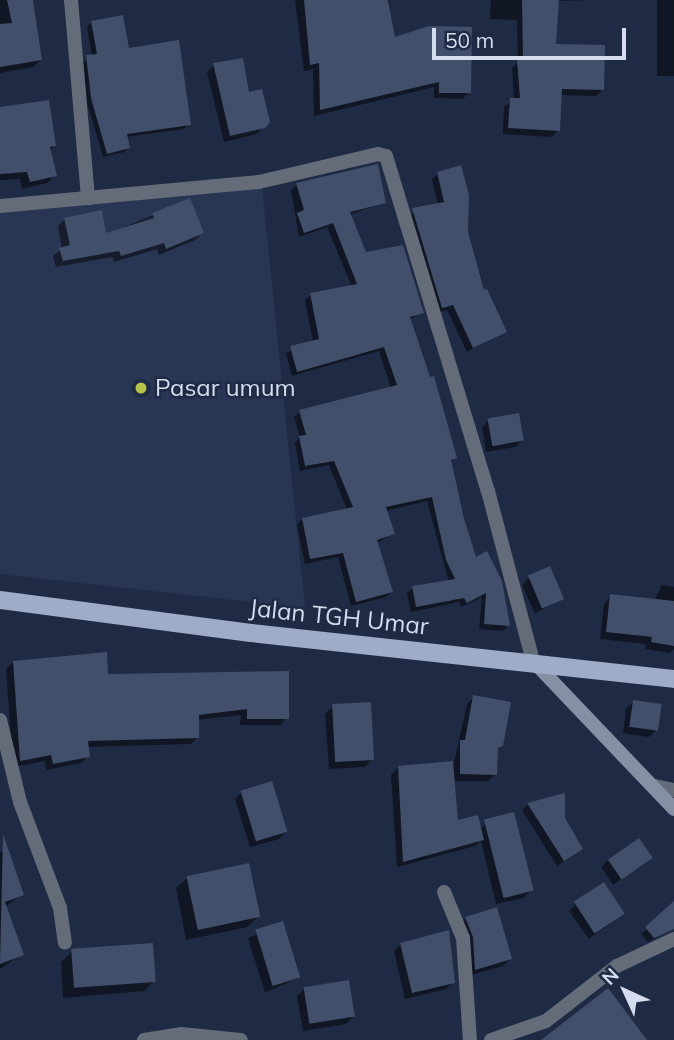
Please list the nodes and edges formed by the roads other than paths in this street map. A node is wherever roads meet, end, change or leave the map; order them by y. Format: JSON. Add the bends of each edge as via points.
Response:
{"nodes":[{"id":1,"x":71,"y":0,"type":"edge"},
{"id":2,"x":88,"y":198,"type":"junction"},
{"id":3,"x":0,"y":206,"type":"edge"},
{"id":4,"x":0,"y":600,"type":"edge"},
{"id":5,"x":533,"y":661,"type":"junction"},
{"id":6,"x":674,"y":679,"type":"edge"},
{"id":7,"x":0,"y":720,"type":"edge"},
{"id":8,"x":655,"y":786,"type":"junction"},
{"id":9,"x":674,"y":790,"type":"edge"},
{"id":10,"x":674,"y":809,"type":"edge"},
{"id":11,"x":444,"y":892,"type":"dead end"},
{"id":12,"x":674,"y":939,"type":"edge"},
{"id":13,"x":65,"y":943,"type":"dead end"},
{"id":14,"x":144,"y":1040,"type":"edge"},
{"id":15,"x":242,"y":1040,"type":"edge"},
{"id":16,"x":470,"y":1040,"type":"edge"},
{"id":17,"x":491,"y":1040,"type":"edge"}],
"edges":[{"from":1,"to":2,"type":"street","via":[[71,42]]},
{"from":2,"to":3,"type":"street"},
{"from":2,"to":5,"type":"street","via":[[259,182],[371,155],[386,156],[488,491]]},
{"from":4,"to":5,"type":"main road","name":"Jalan TGH Umar","via":[[251,633]]},
{"from":5,"to":6,"type":"main road","name":"Jalan TGH Umar"},
{"from":5,"to":8,"type":"street"},
{"from":7,"to":13,"type":"street","via":[[20,802],[60,908]]},
{"from":8,"to":9,"type":"street"},
{"from":8,"to":10,"type":"street"},
{"from":11,"to":16,"type":"street","via":[[463,938]]},
{"from":12,"to":17,"type":"street","via":[[617,966],[546,1021]]},
{"from":14,"to":15,"type":"street","via":[[181,1034]]}]}
